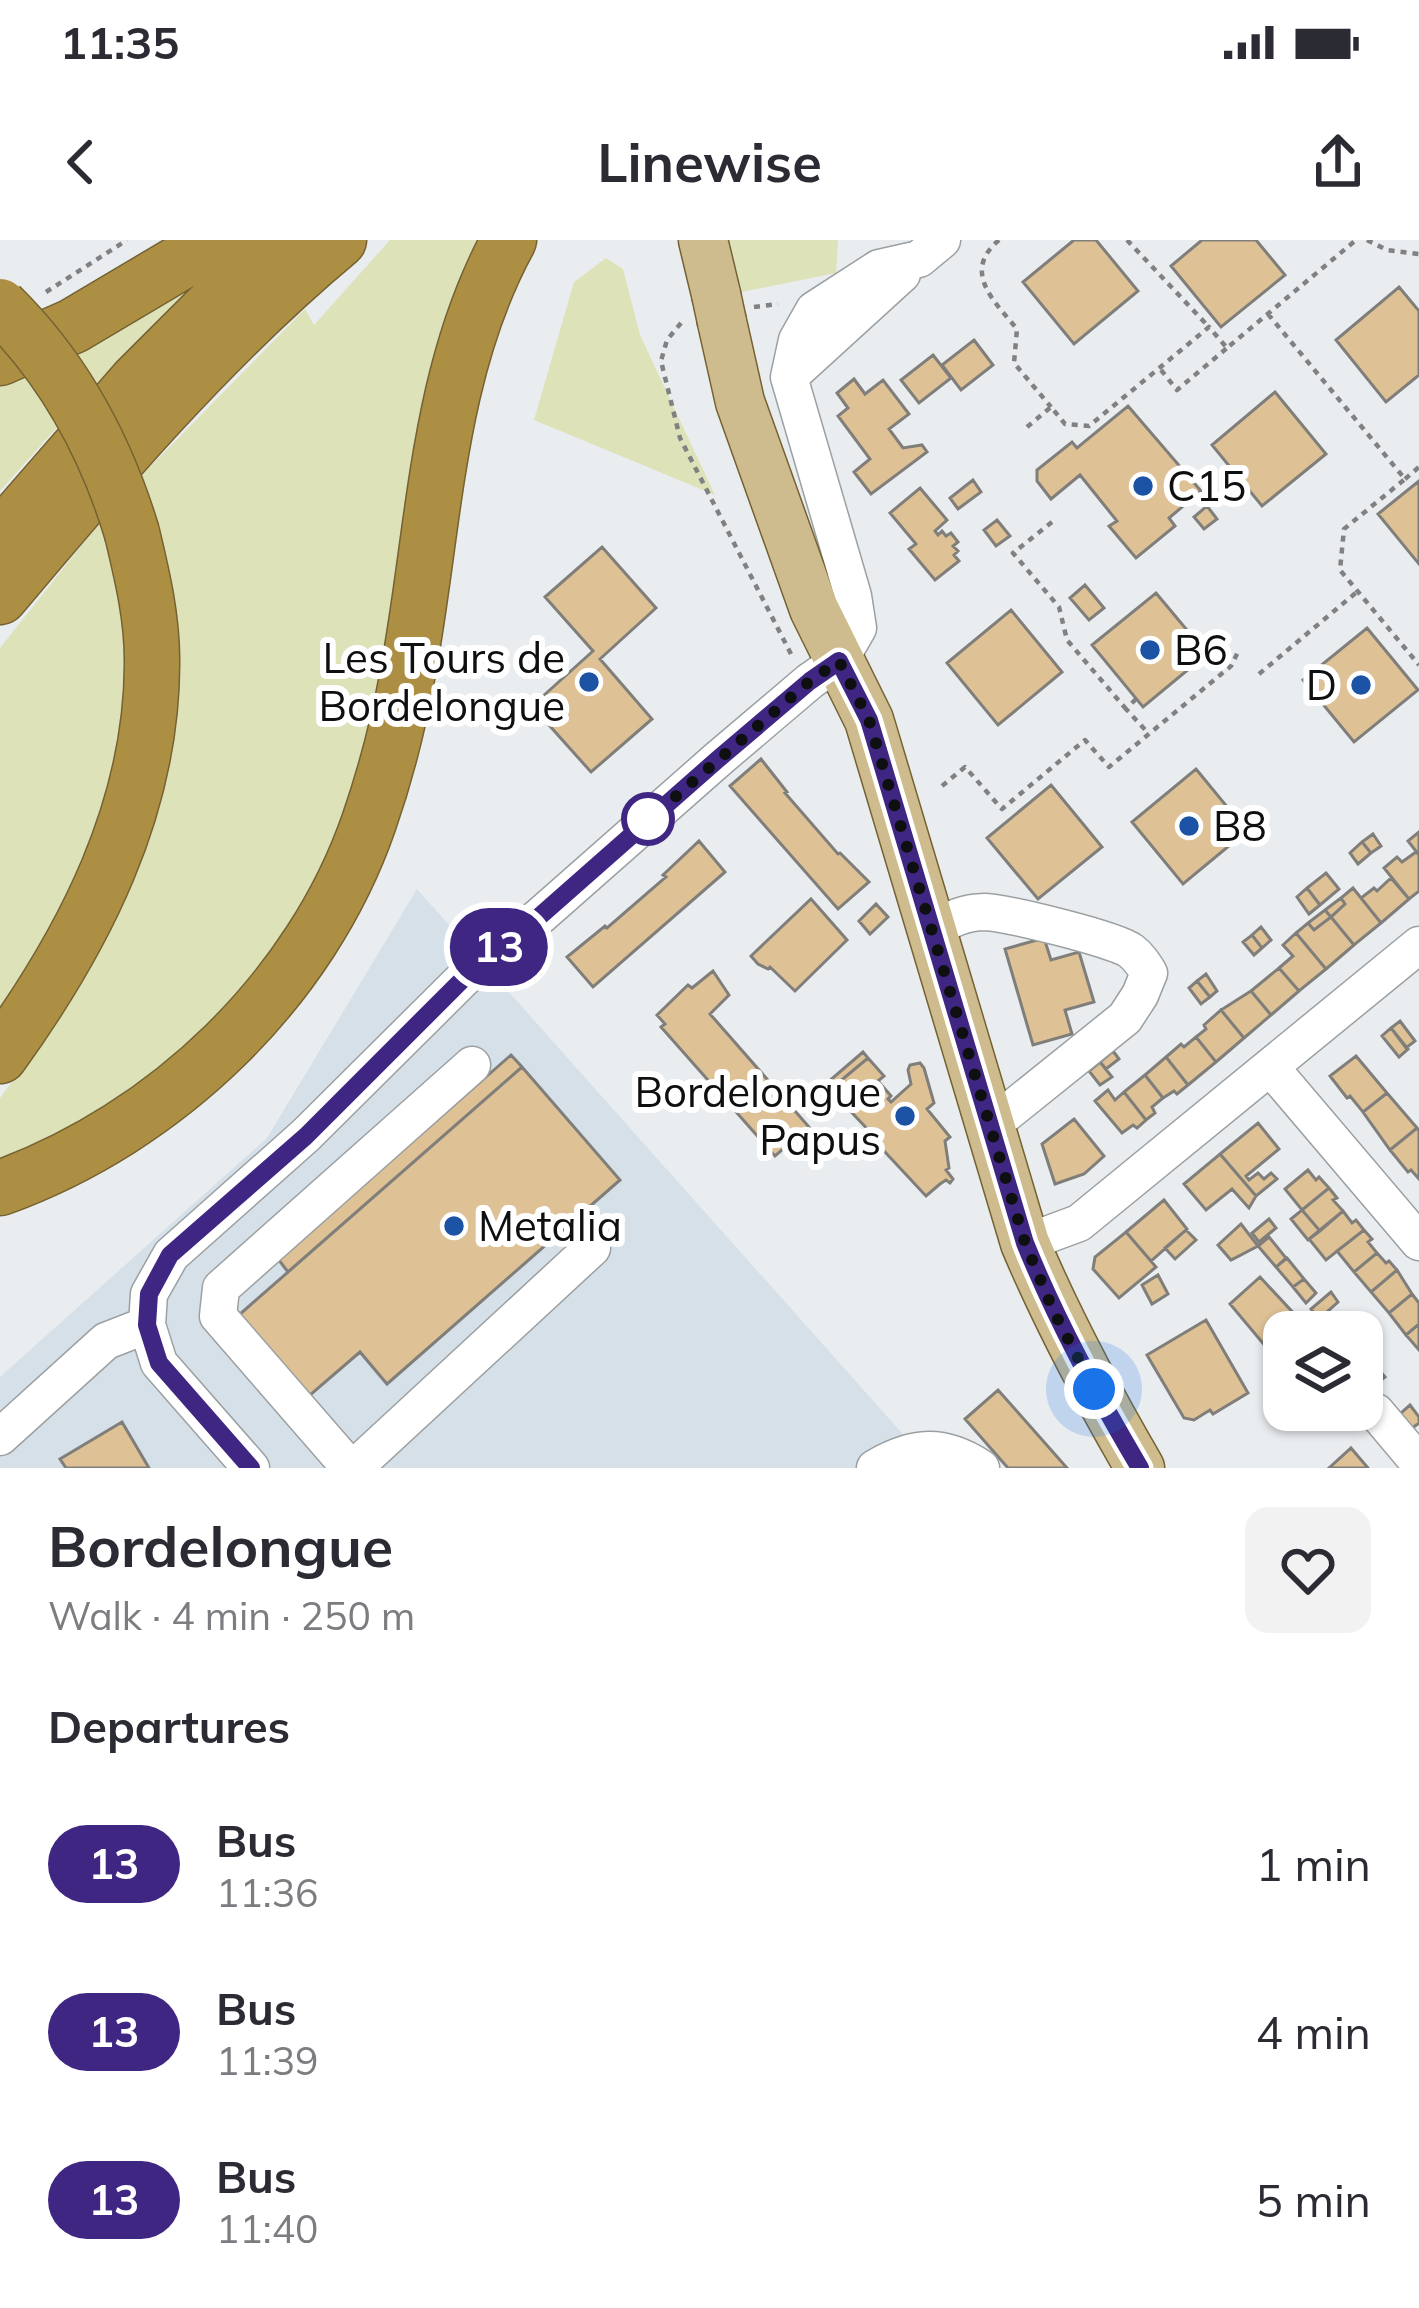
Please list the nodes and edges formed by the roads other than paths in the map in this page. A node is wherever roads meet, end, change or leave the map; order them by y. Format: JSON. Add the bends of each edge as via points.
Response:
{"nodes":[{"id":1,"x":218,"y":240,"type":"edge"},
{"id":2,"x":278,"y":240,"type":"edge"},
{"id":3,"x":339,"y":240,"type":"edge"},
{"id":4,"x":508,"y":240,"type":"edge"},
{"id":5,"x":703,"y":240,"type":"edge"},
{"id":6,"x":931,"y":249,"type":"edge"},
{"id":7,"x":875,"y":254,"type":"edge"},
{"id":8,"x":22,"y":299,"type":"edge"},
{"id":9,"x":0,"y":358,"type":"edge"},
{"id":10,"x":789,"y":377,"type":"junction"},
{"id":11,"x":0,"y":538,"type":"edge"},
{"id":12,"x":0,"y":597,"type":"edge"},
{"id":13,"x":818,"y":663,"type":"junction"},
{"id":14,"x":933,"y":932,"type":"junction"},
{"id":15,"x":1419,"y":945,"type":"edge"},
{"id":16,"x":0,"y":1056,"type":"edge"},
{"id":17,"x":472,"y":1065,"type":"dead end"},
{"id":18,"x":1271,"y":1068,"type":"junction"},
{"id":19,"x":988,"y":1122,"type":"junction"},
{"id":20,"x":0,"y":1188,"type":"edge"},
{"id":21,"x":1419,"y":1242,"type":"edge"},
{"id":22,"x":1025,"y":1243,"type":"junction"},
{"id":23,"x":592,"y":1247,"type":"dead end"},
{"id":24,"x":147,"y":1325,"type":"junction"},
{"id":25,"x":1383,"y":1420,"type":"edge"},
{"id":26,"x":0,"y":1436,"type":"edge"},
{"id":27,"x":1419,"y":1463,"type":"edge"},
{"id":28,"x":251,"y":1468,"type":"edge"},
{"id":29,"x":352,"y":1468,"type":"edge"},
{"id":30,"x":875,"y":1468,"type":"edge"},
{"id":31,"x":981,"y":1468,"type":"edge"},
{"id":32,"x":1140,"y":1468,"type":"edge"}],
"edges":[{"from":1,"to":9,"type":"highway","via":[[73,326]]},
{"from":2,"to":11,"type":"highway","via":[[136,382]]},
{"from":3,"to":12,"type":"highway","via":[[165,408]]},
{"from":4,"to":20,"type":"highway","via":[[465,346],[439,454],[394,739],[340,889],[263,1004],[208,1062],[93,1145]]},
{"from":5,"to":13,"type":"main road","via":[[706,313],[814,609]]},
{"from":6,"to":7,"type":"street"},
{"from":6,"to":10,"type":"street"},
{"from":7,"to":10,"type":"street","via":[[814,310]]},
{"from":8,"to":16,"type":"highway","bridge":true,"via":[[40,350],[106,458],[148,602],[152,660],[146,748],[125,826],[64,962]]},
{"from":10,"to":13,"type":"street","via":[[858,628]]},
{"from":13,"to":14,"type":"main road","via":[[869,720]]},
{"from":13,"to":24,"type":"street","via":[[810,681],[472,970],[306,1136],[170,1255],[149,1294]]},
{"from":14,"to":19,"type":"main road"},
{"from":14,"to":19,"type":"street","via":[[956,916],[986,912],[1129,948],[1149,973],[1125,1018]]},
{"from":15,"to":18,"type":"street"},
{"from":17,"to":29,"type":"street","via":[[221,1288],[218,1316]]},
{"from":18,"to":21,"type":"street"},
{"from":18,"to":22,"type":"street","via":[[1079,1223]]},
{"from":19,"to":22,"type":"main road"},
{"from":22,"to":32,"type":"main road"},
{"from":23,"to":29,"type":"street"},
{"from":24,"to":26,"type":"street","via":[[106,1341]]},
{"from":24,"to":28,"type":"street","via":[[159,1363]]},
{"from":25,"to":27,"type":"street"},
{"from":30,"to":31,"type":"street","via":[[925,1448]]}]}
